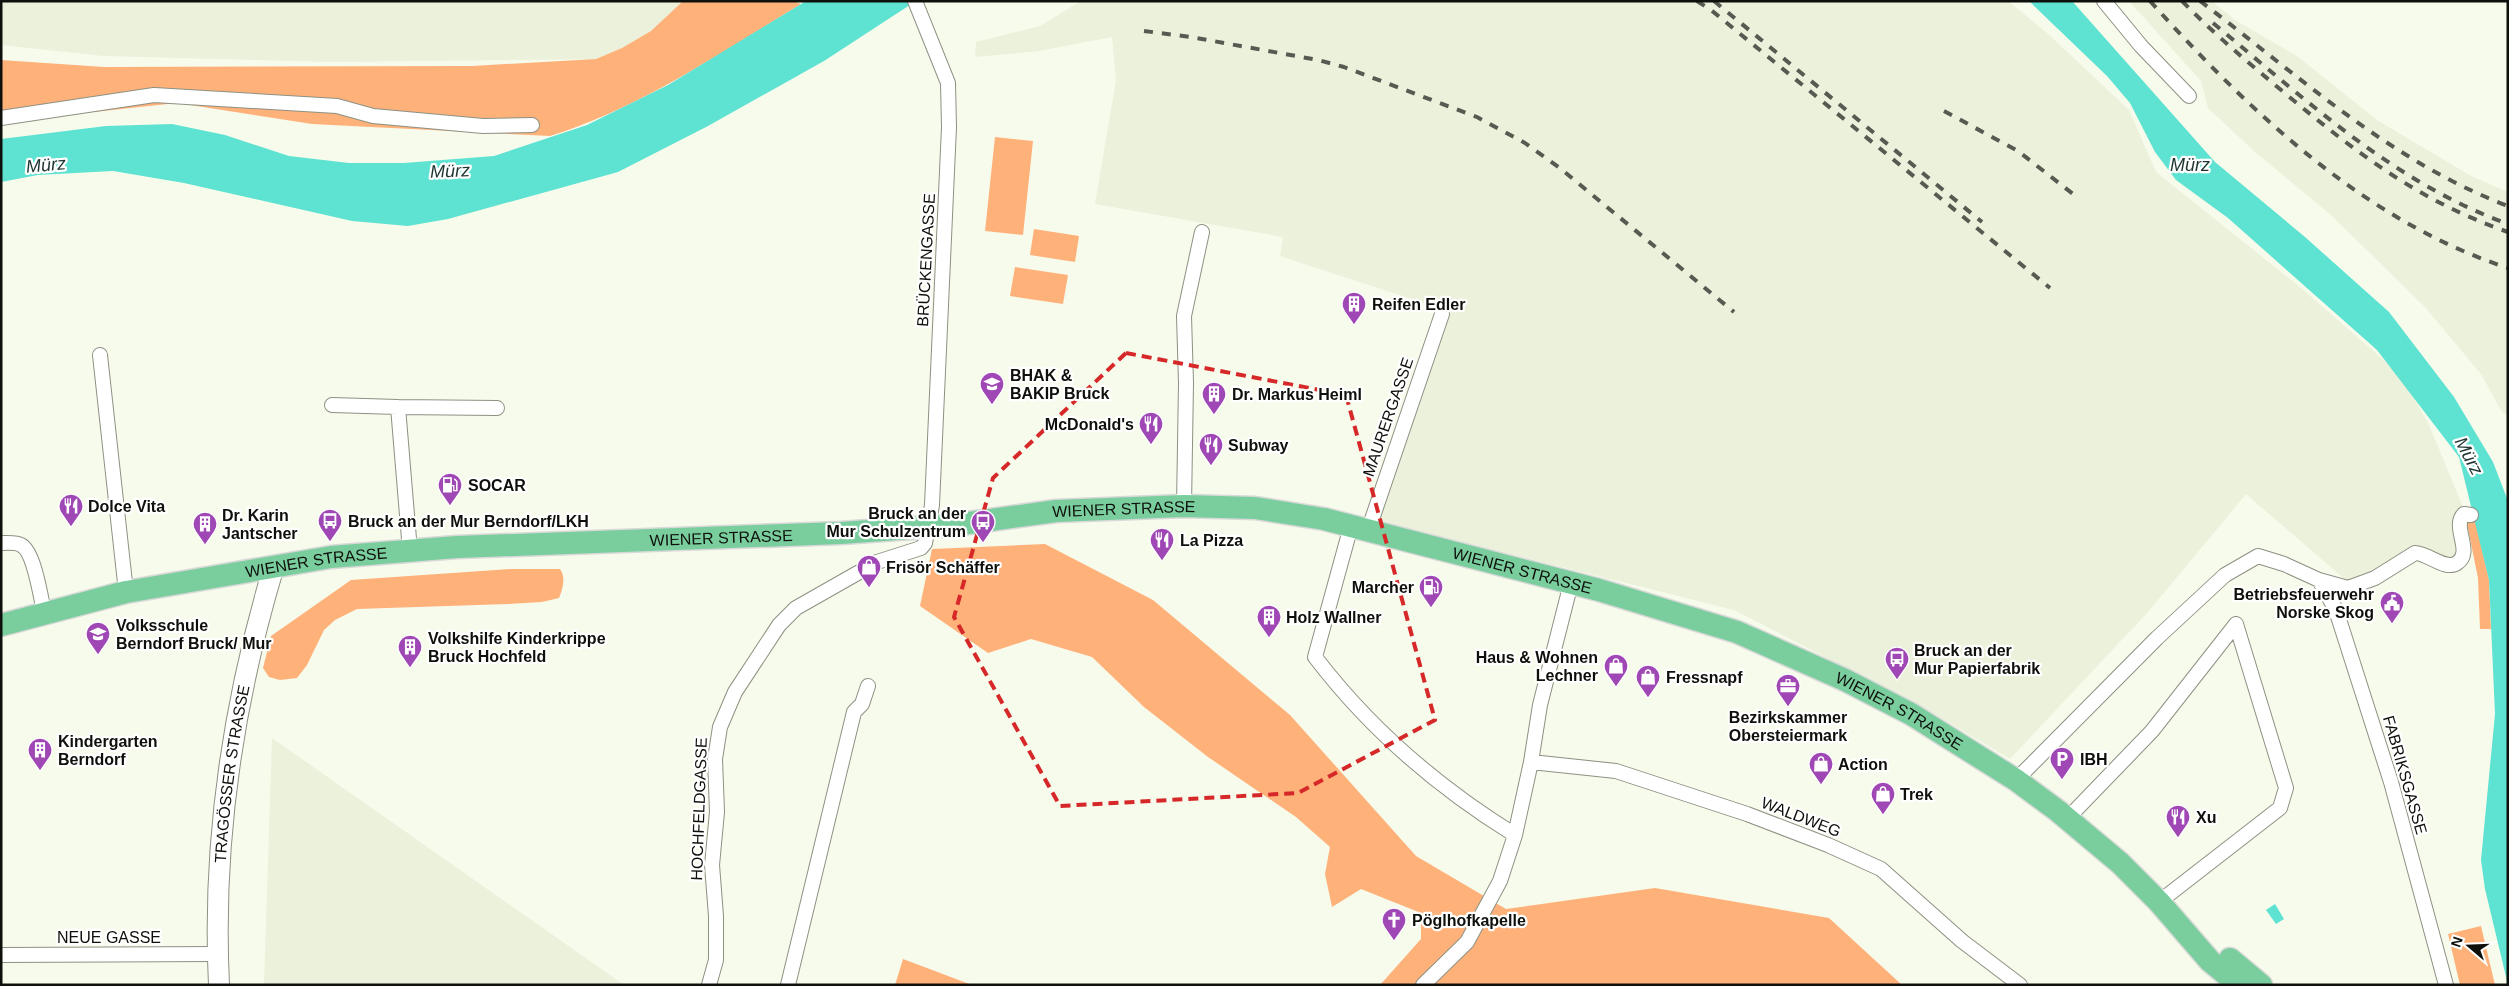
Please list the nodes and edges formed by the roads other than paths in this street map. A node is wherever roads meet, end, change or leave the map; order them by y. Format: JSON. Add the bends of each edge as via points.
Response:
{"nodes":[{"id":1,"x":915,"y":1,"type":"edge"},
{"id":2,"x":2104,"y":1,"type":"edge"},
{"id":3,"x":2189,"y":96,"type":"dead end"},
{"id":4,"x":1,"y":118,"type":"edge"},
{"id":5,"x":532,"y":124,"type":"dead end"},
{"id":6,"x":1202,"y":232,"type":"dead end"},
{"id":7,"x":1442,"y":314,"type":"dead end"},
{"id":8,"x":100,"y":355,"type":"dead end"},
{"id":9,"x":332,"y":405,"type":"dead end"},
{"id":10,"x":398,"y":407,"type":"junction"},
{"id":11,"x":497,"y":408,"type":"dead end"},
{"id":12,"x":1184,"y":506,"type":"junction"},
{"id":13,"x":2471,"y":515,"type":"dead end"},
{"id":14,"x":928,"y":527,"type":"junction"},
{"id":15,"x":1359,"y":528,"type":"junction"},
{"id":16,"x":1,"y":543,"type":"edge"},
{"id":17,"x":410,"y":551,"type":"junction"},
{"id":18,"x":274,"y":566,"type":"junction"},
{"id":19,"x":2319,"y":580,"type":"junction"},
{"id":20,"x":1571,"y":582,"type":"junction"},
{"id":21,"x":126,"y":592,"type":"junction"},
{"id":22,"x":44,"y":612,"type":"junction"},
{"id":23,"x":1,"y":625,"type":"edge"},
{"id":24,"x":868,"y":686,"type":"dead end"},
{"id":25,"x":1531,"y":762,"type":"junction"},
{"id":26,"x":2016,"y":780,"type":"junction"},
{"id":27,"x":2067,"y":819,"type":"junction"},
{"id":28,"x":1515,"y":835,"type":"junction"},
{"id":29,"x":2159,"y":902,"type":"junction"},
{"id":30,"x":217,"y":954,"type":"junction"},
{"id":31,"x":1,"y":955,"type":"edge"},
{"id":32,"x":219,"y":985,"type":"edge"},
{"id":33,"x":709,"y":985,"type":"edge"},
{"id":34,"x":788,"y":985,"type":"edge"},
{"id":35,"x":1423,"y":985,"type":"edge"},
{"id":36,"x":2020,"y":985,"type":"edge"},
{"id":37,"x":2239,"y":985,"type":"edge"},
{"id":38,"x":2261,"y":985,"type":"edge"},
{"id":39,"x":2446,"y":985,"type":"edge"}],
"edges":[{"from":1,"to":14,"type":"street","name":"BRÜCKENGASSE","via":[[948,83],[949,127],[932,505]]},
{"from":2,"to":3,"type":"street"},
{"from":4,"to":5,"type":"street","via":[[154,95],[337,106],[373,116],[484,126]]},
{"from":6,"to":12,"type":"street","via":[[1184,316]]},
{"from":7,"to":15,"type":"street","name":"MAURERGASSE"},
{"from":8,"to":21,"type":"street"},
{"from":9,"to":10,"type":"street"},
{"from":10,"to":11,"type":"street"},
{"from":10,"to":17,"type":"street"},
{"from":12,"to":14,"type":"main road","name":"WIENER STRASSE","via":[[1056,511]]},
{"from":12,"to":15,"type":"main road","name":"WIENER STRASSE","via":[[1254,508]]},
{"from":13,"to":19,"type":"street","via":[[2464,514],[2459,522],[2463,552],[2456,564],[2447,565],[2415,553],[2375,578],[2348,588]]},
{"from":14,"to":17,"type":"main road","name":"WIENER STRASSE"},
{"from":14,"to":33,"type":"street","name":"HOCHFELDGASSE","via":[[921,548],[876,562],[796,608],[779,625],[735,692],[720,727],[715,759],[712,865],[716,960]]},
{"from":15,"to":20,"type":"main road","name":"WIENER STRASSE"},
{"from":15,"to":28,"type":"street","name":"MAURERGASSE","via":[[1315,657],[1425,772],[1477,812]]},
{"from":16,"to":22,"type":"street","via":[[15,543],[25,548],[32,562]]},
{"from":17,"to":18,"type":"main road","name":"WIENER STRASSE","via":[[331,557]]},
{"from":18,"to":21,"type":"main road","name":"WIENER STRASSE"},
{"from":18,"to":30,"type":"main road","name":"TRAGÖSSER STRASSE","via":[[246,668],[232,740],[221,846]]},
{"from":19,"to":26,"type":"street","via":[[2258,556],[2225,575],[2157,638]]},
{"from":19,"to":39,"type":"street","name":"FABRIKSGASSE","via":[[2336,610],[2388,773]]},
{"from":20,"to":25,"type":"street","via":[[1540,705]]},
{"from":20,"to":26,"type":"main road","name":"WIENER STRASSE","via":[[1738,632],[1911,714]]},
{"from":21,"to":22,"type":"main road","name":"WIENER STRASSE"},
{"from":22,"to":23,"type":"main road","name":"WIENER STRASSE"},
{"from":24,"to":34,"type":"street","via":[[862,704],[854,712]]},
{"from":25,"to":28,"type":"street"},
{"from":25,"to":36,"type":"street","name":"WALDWEG","via":[[1616,771],[1747,814],[1881,869],[1962,941]]},
{"from":26,"to":27,"type":"main road","name":"WIENER STRASSE"},
{"from":27,"to":29,"type":"main road","name":"WIENER STRASSE","via":[[2120,863]]},
{"from":27,"to":29,"type":"street","via":[[2152,731],[2236,624],[2286,788],[2284,800],[2280,808]]},
{"from":28,"to":35,"type":"street","via":[[1500,881],[1467,942]]},
{"from":29,"to":37,"type":"main road","name":"WIENER STRASSE","via":[[2210,961]]},
{"from":29,"to":38,"type":"main road","name":"WIENER STRASSE"},
{"from":30,"to":31,"type":"street","name":"NEUE GASSE"},
{"from":30,"to":32,"type":"main road","name":"TRAGÖSSER STRASSE"}]}
